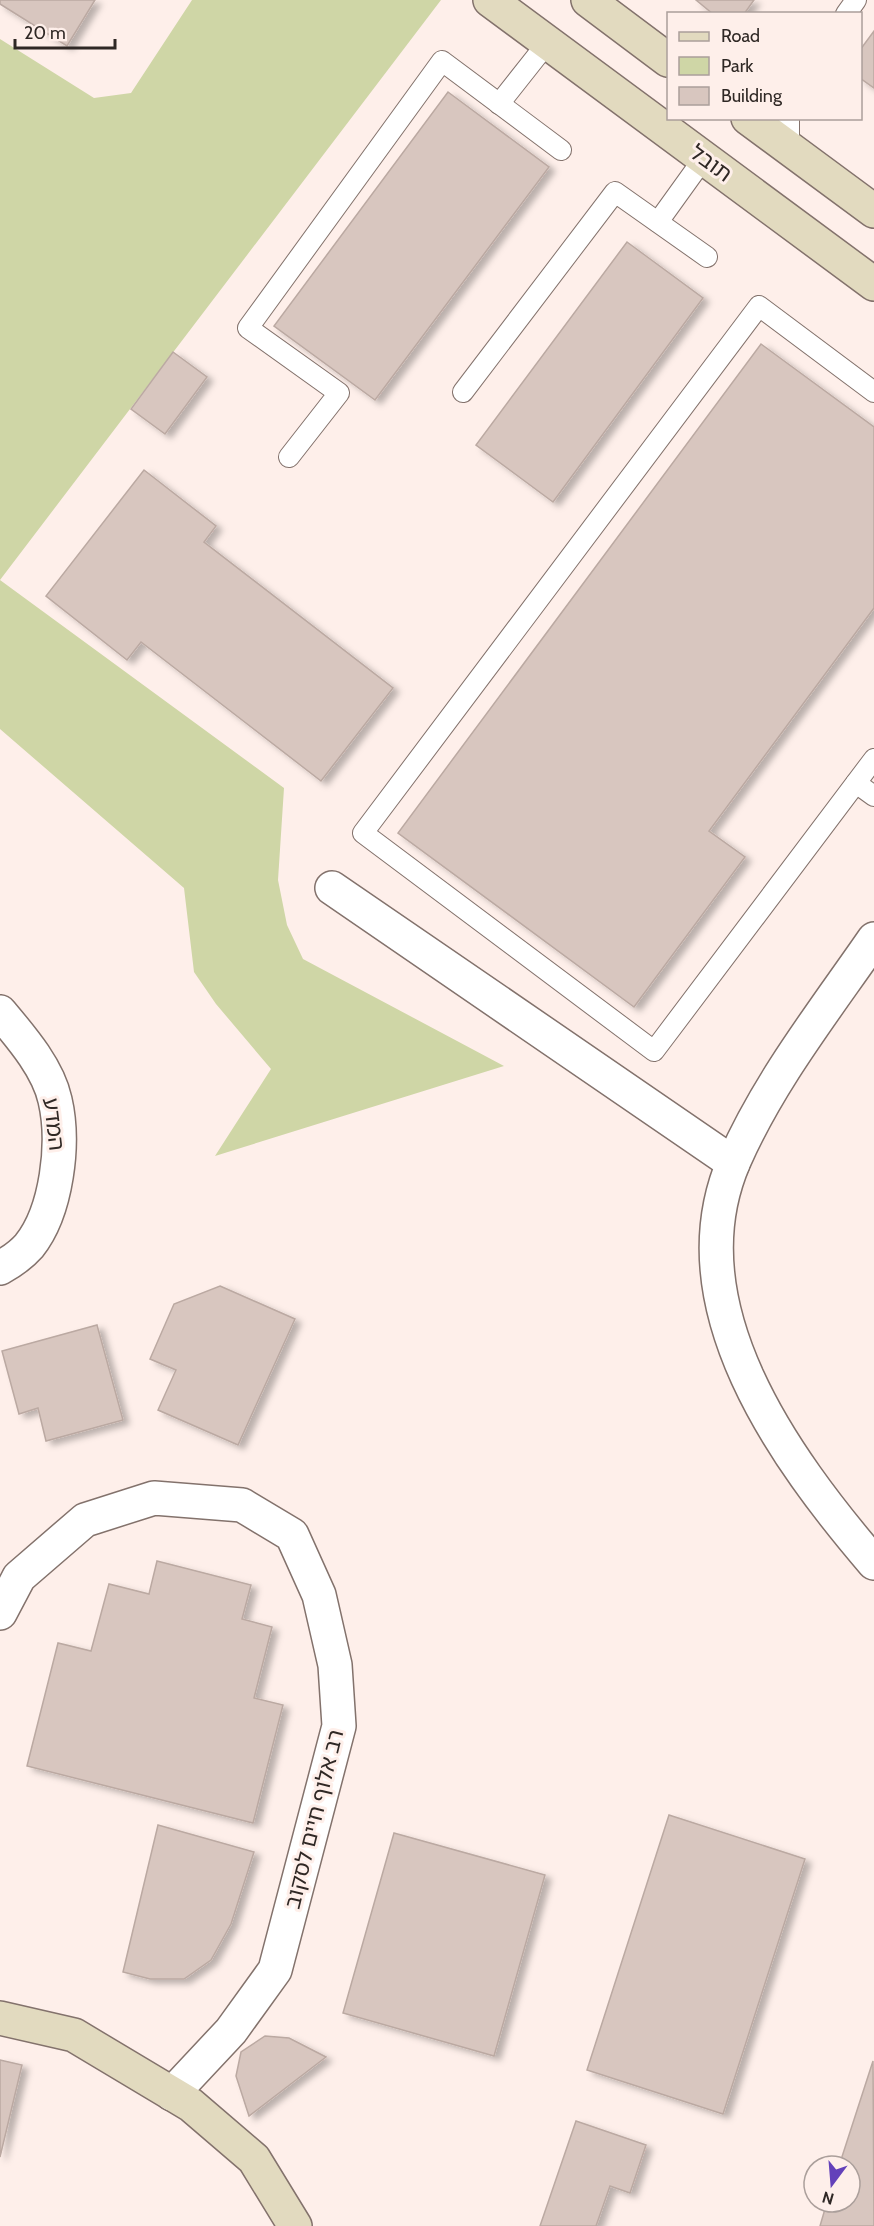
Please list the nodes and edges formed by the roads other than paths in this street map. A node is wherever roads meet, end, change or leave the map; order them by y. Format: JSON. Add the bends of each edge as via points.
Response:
{"nodes":[{"id":1,"x":490,"y":0,"type":"edge"},
{"id":2,"x":588,"y":0,"type":"edge"},
{"id":3,"x":548,"y":42,"type":"junction"},
{"id":4,"x":667,"y":59,"type":"edge"},
{"id":5,"x":499,"y":104,"type":"junction"},
{"id":6,"x":753,"y":120,"type":"edge"},
{"id":7,"x":789,"y":134,"type":"edge"},
{"id":8,"x":561,"y":150,"type":"dead end"},
{"id":9,"x":704,"y":158,"type":"junction"},
{"id":10,"x":874,"y":211,"type":"edge"},
{"id":11,"x":658,"y":222,"type":"junction"},
{"id":12,"x":707,"y":257,"type":"dead end"},
{"id":13,"x":874,"y":284,"type":"edge"},
{"id":14,"x":463,"y":392,"type":"dead end"},
{"id":15,"x":874,"y":392,"type":"edge"},
{"id":16,"x":289,"y":457,"type":"dead end"},
{"id":17,"x":874,"y":759,"type":"edge"},
{"id":18,"x":856,"y":783,"type":"junction"},
{"id":19,"x":874,"y":796,"type":"edge"},
{"id":20,"x":332,"y":888,"type":"dead end"},
{"id":21,"x":874,"y":939,"type":"edge"},
{"id":22,"x":0,"y":1012,"type":"edge"},
{"id":23,"x":733,"y":1163,"type":"junction"},
{"id":24,"x":0,"y":1268,"type":"edge"},
{"id":25,"x":874,"y":1563,"type":"edge"},
{"id":26,"x":0,"y":1613,"type":"edge"},
{"id":27,"x":0,"y":2018,"type":"edge"},
{"id":28,"x":172,"y":2094,"type":"junction"},
{"id":29,"x":296,"y":2226,"type":"edge"}],
"edges":[{"from":1,"to":3,"type":"street","name":"תובל"},
{"from":2,"to":4,"type":"street"},
{"from":3,"to":5,"type":"lane"},
{"from":3,"to":9,"type":"street","name":"תובל"},
{"from":5,"to":8,"type":"lane"},
{"from":5,"to":16,"type":"lane","via":[[442,61],[248,328],[339,393]]},
{"from":6,"to":7,"type":"street"},
{"from":7,"to":10,"type":"street"},
{"from":9,"to":11,"type":"lane"},
{"from":9,"to":13,"type":"street","name":"תובל"},
{"from":11,"to":12,"type":"lane"},
{"from":11,"to":14,"type":"lane","via":[[615,192]]},
{"from":15,"to":18,"type":"lane","via":[[759,306],[363,833],[654,1051]]},
{"from":17,"to":18,"type":"lane"},
{"from":18,"to":19,"type":"lane"},
{"from":20,"to":23,"type":"street"},
{"from":21,"to":23,"type":"street","via":[[789,1063]]},
{"from":22,"to":24,"type":"street","name":"המדע","via":[[32,1051],[55,1099],[60,1155],[46,1212],[29,1246]]},
{"from":23,"to":25,"type":"street","via":[[715,1246],[720,1295],[736,1354],[777,1432],[825,1506]]},
{"from":26,"to":28,"type":"street","name":"רב אלוף חיים לסקוב","via":[[19,1577],[85,1520],[154,1498],[242,1505],[292,1535],[319,1595],[335,1665],[339,1726],[275,1970],[231,2031]]},
{"from":27,"to":28,"type":"street","via":[[74,2035]]},
{"from":28,"to":29,"type":"street","via":[[191,2105],[254,2159]]}]}
